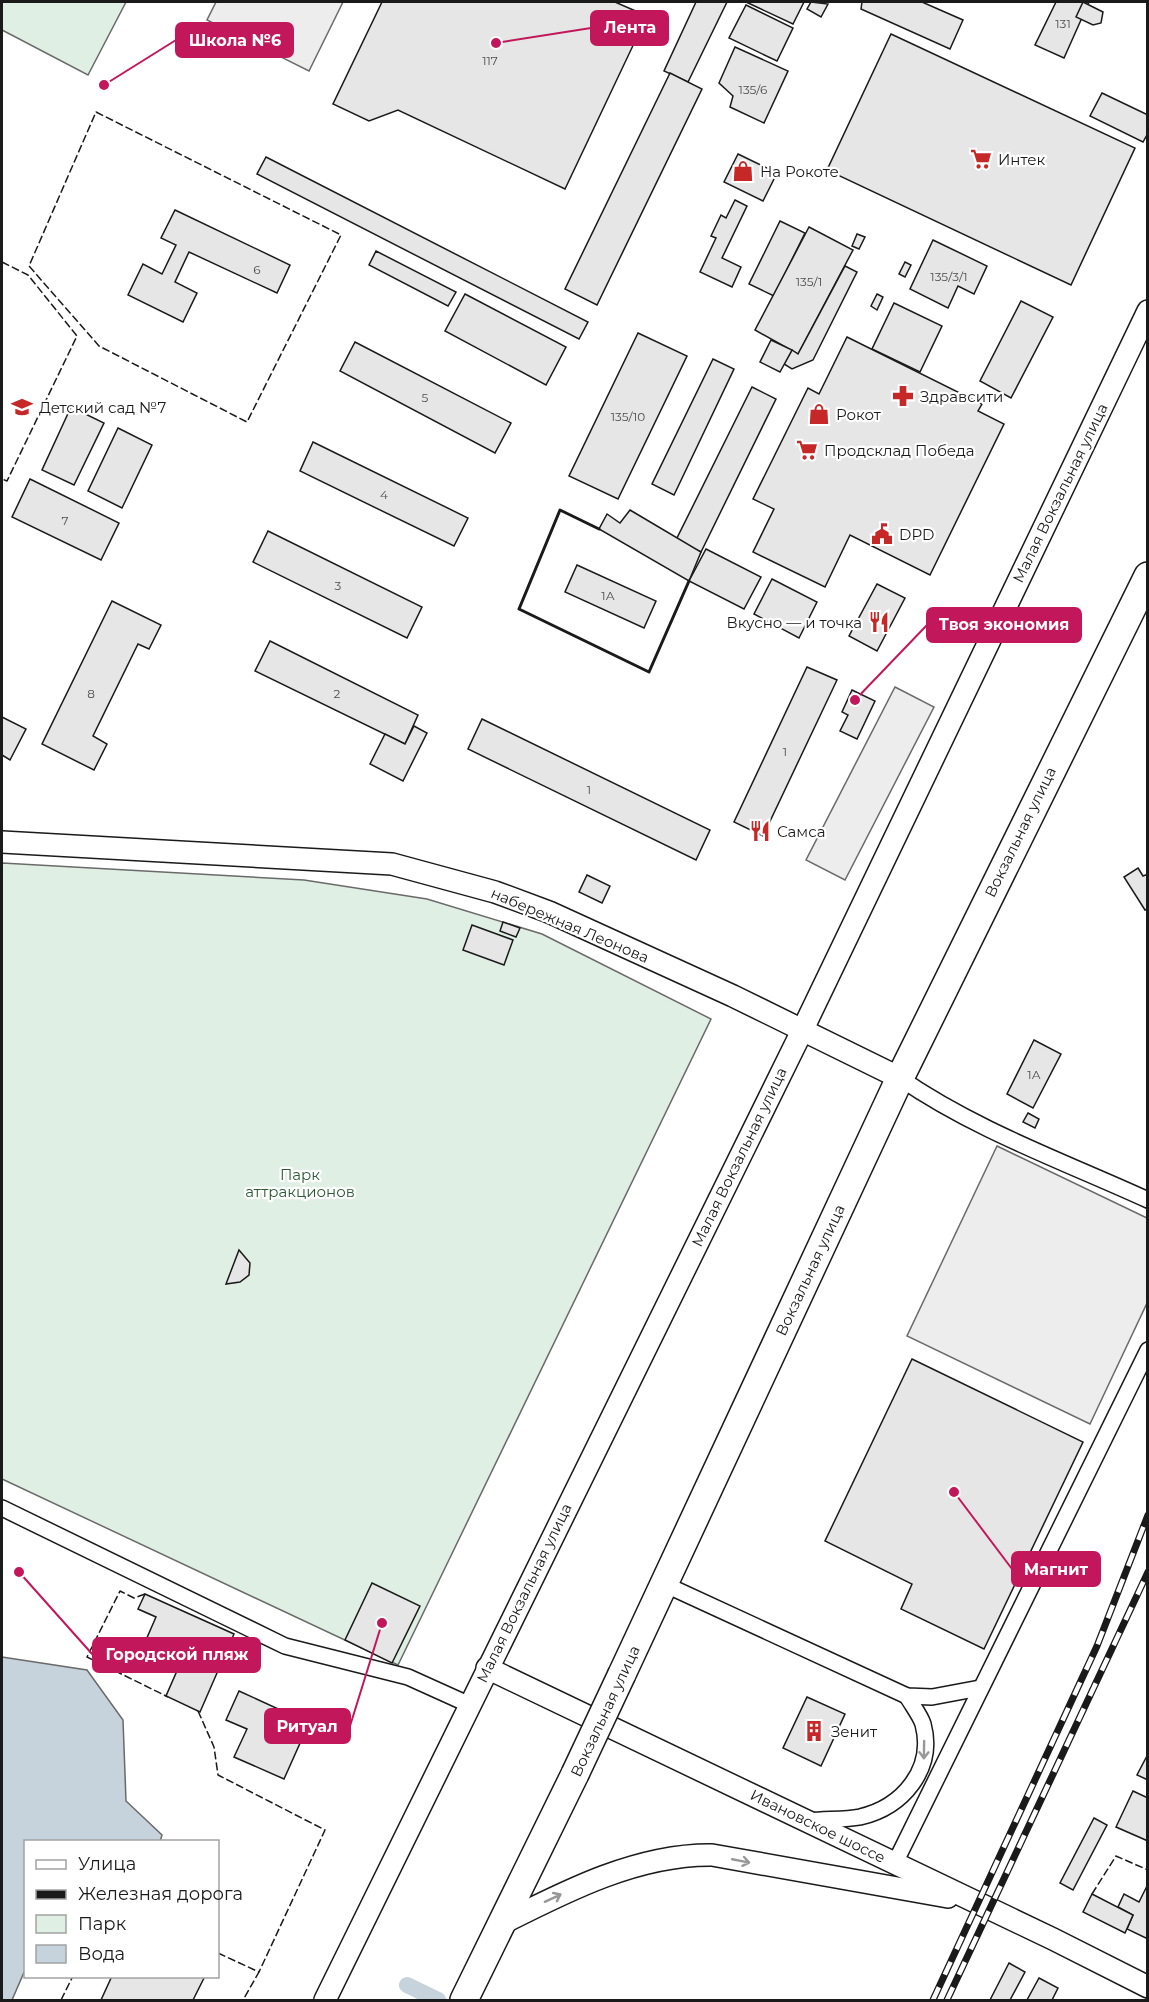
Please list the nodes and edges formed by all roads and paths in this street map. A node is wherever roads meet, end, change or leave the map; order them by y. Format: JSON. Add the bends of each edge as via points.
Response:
{"nodes":[{"id":1,"x":1148,"y":311,"type":"edge"},
{"id":2,"x":1148,"y":576,"type":"edge"},
{"id":3,"x":2,"y":842,"type":"edge"},
{"id":4,"x":802,"y":1030,"type":"junction"},
{"id":5,"x":900,"y":1078,"type":"junction"},
{"id":6,"x":1148,"y":1200,"type":"edge"},
{"id":7,"x":1148,"y":1350,"type":"edge"},
{"id":8,"x":2,"y":1508,"type":"edge"},
{"id":9,"x":664,"y":1584,"type":"junction"},
{"id":10,"x":487,"y":1668,"type":"junction"},
{"id":11,"x":980,"y":1688,"type":"junction"},
{"id":12,"x":907,"y":1696,"type":"junction"},
{"id":13,"x":470,"y":1705,"type":"junction"},
{"id":14,"x":806,"y":1821,"type":"junction"},
{"id":15,"x":895,"y":1863,"type":"junction"},
{"id":16,"x":967,"y":1900,"type":"junction"},
{"id":17,"x":501,"y":1924,"type":"junction"},
{"id":18,"x":1148,"y":1987,"type":"edge"},
{"id":19,"x":324,"y":2001,"type":"edge"},
{"id":20,"x":464,"y":2001,"type":"edge"}],
"edges":[{"from":1,"to":4,"type":"main road","name":"Малая Вокзальная улица"},
{"from":2,"to":5,"type":"highway","name":"Вокзальная улица"},
{"from":3,"to":4,"type":"main road","name":"набережная Леонова","via":[[392,864],[495,892],[549,912]]},
{"from":4,"to":5,"type":"main road","name":"набережная Леонова"},
{"from":4,"to":10,"type":"main road","name":"Малая Вокзальная улица"},
{"from":5,"to":6,"type":"street","via":[[927,1097],[997,1132]]},
{"from":5,"to":9,"type":"highway","name":"Вокзальная улица"},
{"from":7,"to":11,"type":"street"},
{"from":8,"to":13,"type":"street","via":[[285,1646],[408,1677]]},
{"from":9,"to":12,"type":"street"},
{"from":9,"to":17,"type":"highway","name":"Вокзальная улица","bridge":true},
{"from":10,"to":13,"type":"main road","name":"Малая Вокзальная улица"},
{"from":10,"to":14,"type":"main road","name":"Ивановское шоссе"},
{"from":11,"to":12,"type":"street","via":[[932,1697]]},
{"from":11,"to":15,"type":"street"},
{"from":12,"to":14,"type":"street","one_way":true,"via":[[922,1724],[925,1745],[926,1756],[915,1782],[889,1805],[860,1817]]},
{"from":13,"to":19,"type":"main road","name":"Малая Вокзальная улица"},
{"from":14,"to":15,"type":"main road","name":"Ивановское шоссе"},
{"from":15,"to":16,"type":"main road","name":"Ивановское шоссе"},
{"from":17,"to":16,"type":"main road","one_way":true,"via":[[597,1879],[684,1855],[712,1856]]},
{"from":16,"to":18,"type":"main road","name":"Ивановское шоссе"},
{"from":17,"to":20,"type":"highway","name":"Вокзальная улица"}]}
